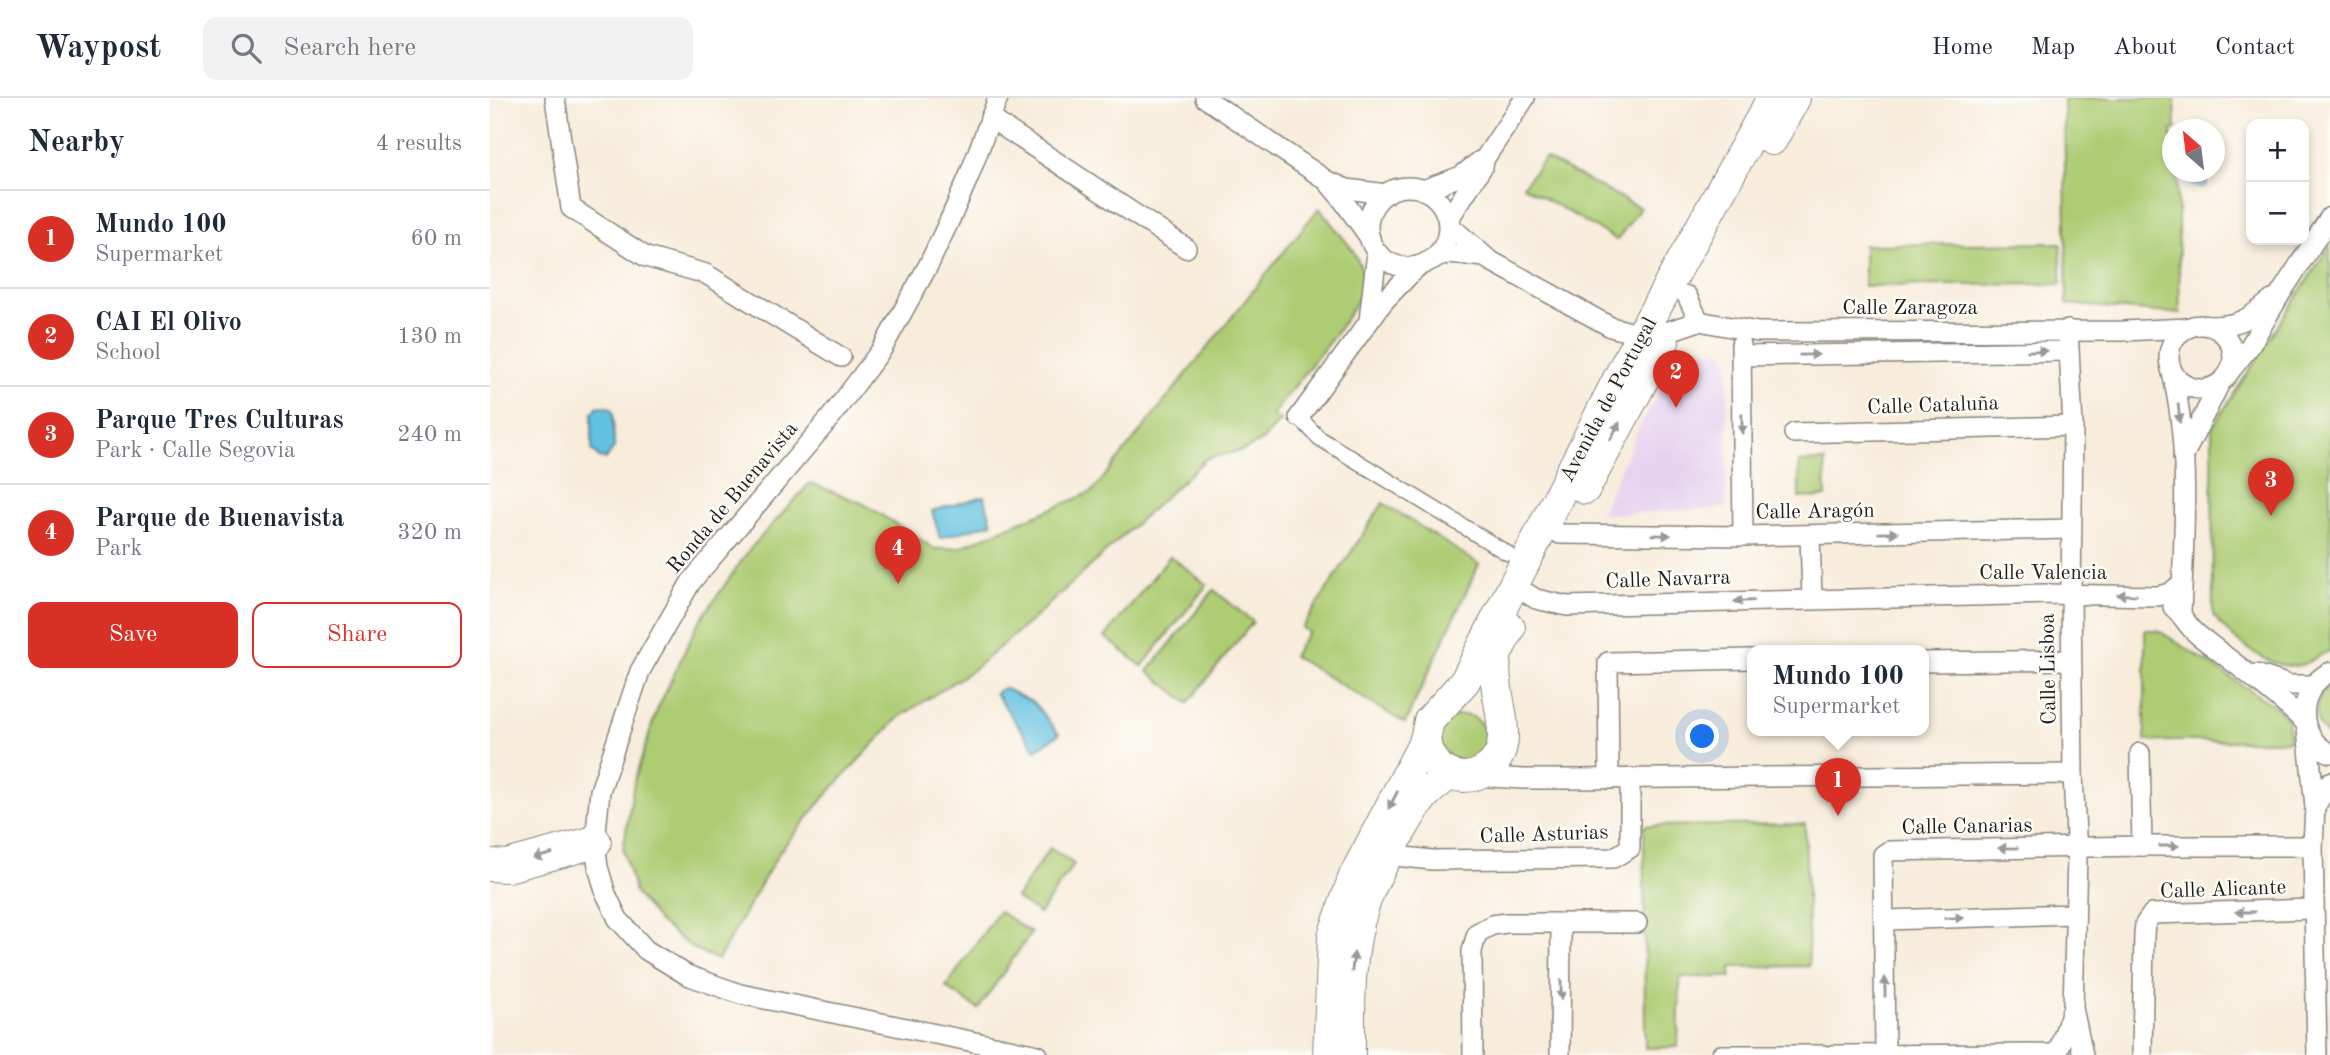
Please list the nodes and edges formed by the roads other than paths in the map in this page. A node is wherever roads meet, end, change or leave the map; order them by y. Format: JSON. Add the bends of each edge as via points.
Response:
{"nodes":[{"id":1,"x":555,"y":98,"type":"edge"},
{"id":2,"x":1205,"y":98,"type":"edge"},
{"id":3,"x":1525,"y":98,"type":"edge"},
{"id":4,"x":1772,"y":98,"type":"edge"},
{"id":5,"x":1795,"y":98,"type":"edge"},
{"id":6,"x":995,"y":104,"type":"edge"},
{"id":7,"x":1485,"y":158,"type":"junction"},
{"id":8,"x":1326,"y":180,"type":"junction"},
{"id":9,"x":1423,"y":190,"type":"junction"},
{"id":10,"x":1386,"y":194,"type":"junction"},
{"id":11,"x":2330,"y":216,"type":"edge"},
{"id":12,"x":1448,"y":223,"type":"junction"},
{"id":13,"x":1373,"y":245,"type":"junction"},
{"id":14,"x":1186,"y":248,"type":"dead end"},
{"id":15,"x":1484,"y":257,"type":"junction"},
{"id":16,"x":1424,"y":263,"type":"junction"},
{"id":17,"x":2281,"y":293,"type":"junction"},
{"id":18,"x":1693,"y":308,"type":"junction"},
{"id":19,"x":1369,"y":321,"type":"junction"},
{"id":20,"x":2210,"y":326,"type":"junction"},
{"id":21,"x":2188,"y":328,"type":"junction"},
{"id":22,"x":1742,"y":329,"type":"junction"},
{"id":23,"x":2068,"y":330,"type":"junction"},
{"id":24,"x":2123,"y":331,"type":"junction"},
{"id":25,"x":1658,"y":336,"type":"junction"},
{"id":26,"x":2069,"y":351,"type":"junction"},
{"id":27,"x":1741,"y":356,"type":"junction"},
{"id":28,"x":841,"y":357,"type":"dead end"},
{"id":29,"x":2170,"y":364,"type":"junction"},
{"id":30,"x":2225,"y":377,"type":"junction"},
{"id":31,"x":1299,"y":417,"type":"joint"},
{"id":32,"x":2073,"y":426,"type":"junction"},
{"id":33,"x":1794,"y":433,"type":"dead end"},
{"id":34,"x":2183,"y":458,"type":"junction"},
{"id":35,"x":2071,"y":529,"type":"junction"},
{"id":36,"x":1560,"y":534,"type":"junction"},
{"id":37,"x":1810,"y":535,"type":"junction"},
{"id":38,"x":1743,"y":536,"type":"junction"},
{"id":39,"x":1507,"y":553,"type":"dead end"},
{"id":40,"x":2182,"y":583,"type":"junction"},
{"id":41,"x":1528,"y":594,"type":"junction"},
{"id":42,"x":2071,"y":594,"type":"junction"},
{"id":43,"x":2158,"y":596,"type":"junction"},
{"id":44,"x":1812,"y":599,"type":"junction"},
{"id":45,"x":2181,"y":613,"type":"junction"},
{"id":46,"x":1747,"y":659,"type":"edge"},
{"id":47,"x":2071,"y":660,"type":"junction"},
{"id":48,"x":1929,"y":662,"type":"edge"},
{"id":49,"x":2245,"y":670,"type":"junction"},
{"id":50,"x":2330,"y":672,"type":"edge"},
{"id":51,"x":2313,"y":685,"type":"junction"},
{"id":52,"x":1446,"y":703,"type":"junction"},
{"id":53,"x":2306,"y":726,"type":"junction"},
{"id":54,"x":1502,"y":738,"type":"junction"},
{"id":55,"x":1425,"y":740,"type":"junction"},
{"id":56,"x":2140,"y":753,"type":"dead end"},
{"id":57,"x":2330,"y":753,"type":"edge"},
{"id":58,"x":2073,"y":774,"type":"junction"},
{"id":59,"x":1463,"y":775,"type":"junction"},
{"id":60,"x":1630,"y":778,"type":"junction"},
{"id":61,"x":1523,"y":779,"type":"junction"},
{"id":62,"x":1609,"y":779,"type":"junction"},
{"id":63,"x":2330,"y":782,"type":"edge"},
{"id":64,"x":2315,"y":807,"type":"junction"},
{"id":65,"x":595,"y":842,"type":"junction"},
{"id":66,"x":2142,"y":846,"type":"junction"},
{"id":67,"x":2313,"y":846,"type":"junction"},
{"id":68,"x":2076,"y":847,"type":"junction"},
{"id":69,"x":1387,"y":855,"type":"junction"},
{"id":70,"x":490,"y":865,"type":"edge"},
{"id":71,"x":2313,"y":909,"type":"junction"},
{"id":72,"x":2075,"y":914,"type":"junction"},
{"id":73,"x":1886,"y":920,"type":"junction"},
{"id":74,"x":1637,"y":923,"type":"dead end"},
{"id":75,"x":1561,"y":924,"type":"junction"},
{"id":76,"x":2073,"y":1008,"type":"junction"},
{"id":77,"x":1331,"y":1052,"type":"edge"},
{"id":78,"x":1885,"y":1054,"type":"edge"},
{"id":79,"x":2059,"y":1054,"type":"edge"},
{"id":80,"x":1038,"y":1055,"type":"edge"},
{"id":81,"x":1473,"y":1055,"type":"edge"},
{"id":82,"x":1560,"y":1055,"type":"edge"},
{"id":83,"x":1721,"y":1055,"type":"edge"},
{"id":84,"x":1791,"y":1055,"type":"edge"},
{"id":85,"x":1823,"y":1055,"type":"edge"},
{"id":86,"x":1833,"y":1055,"type":"edge"},
{"id":87,"x":2083,"y":1055,"type":"edge"},
{"id":88,"x":2142,"y":1055,"type":"edge"},
{"id":89,"x":2317,"y":1055,"type":"edge"}],
"edges":[{"from":1,"to":28,"type":"street","via":[[571,208],[646,257],[706,274]]},
{"from":2,"to":8,"type":"street"},
{"from":3,"to":7,"type":"street"},
{"from":4,"to":25,"type":"main road","name":"Avenida de Portugal"},
{"from":5,"to":18,"type":"main road","name":"Avenida de Portugal"},
{"from":6,"to":14,"type":"street"},
{"from":6,"to":65,"type":"street","name":"Ronda de Buenavista","via":[[952,215],[888,340],[830,418],[691,582],[640,671],[600,791]]},
{"from":7,"to":9,"type":"street","via":[[1461,176]]},
{"from":7,"to":12,"type":"street"},
{"from":8,"to":10,"type":"street","via":[[1347,189]]},
{"from":8,"to":13,"type":"street"},
{"from":9,"to":10,"type":"street","via":[[1410,187]]},
{"from":9,"to":12,"type":"street","via":[[1441,204]]},
{"from":10,"to":13,"type":"street","via":[[1374,207],[1369,222]]},
{"from":11,"to":17,"type":"street"},
{"from":12,"to":15,"type":"street"},
{"from":12,"to":16,"type":"street","via":[[1446,240]]},
{"from":13,"to":16,"type":"street","via":[[1386,260],[1404,267]]},
{"from":13,"to":19,"type":"street"},
{"from":15,"to":16,"type":"street","via":[[1450,253]]},
{"from":15,"to":25,"type":"street","via":[[1611,327]]},
{"from":16,"to":19,"type":"street"},
{"from":17,"to":20,"type":"street","via":[[2232,326]]},
{"from":17,"to":30,"type":"street"},
{"from":18,"to":22,"type":"street","name":"Calle Zaragoza"},
{"from":18,"to":25,"type":"main road","name":"Avenida de Portugal"},
{"from":19,"to":31,"type":"street"},
{"from":20,"to":21,"type":"street"},
{"from":20,"to":30,"type":"street","via":[[2225,336],[2233,353]]},
{"from":21,"to":24,"type":"street","name":"Calle Zaragoza"},
{"from":21,"to":29,"type":"street","via":[[2173,340]]},
{"from":22,"to":23,"type":"street","name":"Calle Zaragoza"},
{"from":22,"to":27,"type":"street"},
{"from":23,"to":24,"type":"street","name":"Calle Zaragoza"},
{"from":23,"to":26,"type":"street","name":"Calle Lisboa"},
{"from":24,"to":29,"type":"street","name":"Calle Zaragoza","via":[[2157,347]]},
{"from":36,"to":25,"type":"main road","name":"Avenida de Portugal","one_way":true},
{"from":25,"to":52,"type":"main road","name":"Avenida de Portugal","via":[[1465,681]]},
{"from":27,"to":26,"type":"street","name":"Calle Zaragoza","one_way":true},
{"from":26,"to":32,"type":"street","name":"Calle Lisboa"},
{"from":27,"to":38,"type":"street","one_way":true},
{"from":29,"to":30,"type":"street","via":[[2176,378],[2192,388],[2202,389]]},
{"from":29,"to":34,"type":"street","one_way":true},
{"from":30,"to":34,"type":"street"},
{"from":31,"to":39,"type":"street","via":[[1319,438]]},
{"from":32,"to":33,"type":"street","name":"Calle Cataluña"},
{"from":32,"to":35,"type":"street","name":"Calle Lisboa"},
{"from":34,"to":40,"type":"street"},
{"from":37,"to":35,"type":"street","name":"Calle Aragón","one_way":true},
{"from":35,"to":42,"type":"street","name":"Calle Lisboa"},
{"from":36,"to":38,"type":"street","name":"Calle Aragón","one_way":true},
{"from":36,"to":41,"type":"main road","name":"Avenida de Portugal"},
{"from":37,"to":38,"type":"street","name":"Calle Aragón"},
{"from":37,"to":44,"type":"street"},
{"from":40,"to":43,"type":"street","via":[[2171,593]]},
{"from":40,"to":45,"type":"street"},
{"from":44,"to":41,"type":"street","name":"Calle Navarra","one_way":true,"via":[[1567,606]]},
{"from":41,"to":54,"type":"main road","name":"Avenida de Portugal","via":[[1496,657]]},
{"from":43,"to":42,"type":"street","name":"Calle Valencia","one_way":true},
{"from":42,"to":44,"type":"street","name":"Calle Valencia"},
{"from":42,"to":47,"type":"street","name":"Calle Lisboa"},
{"from":43,"to":45,"type":"street"},
{"from":45,"to":49,"type":"street","via":[[2185,624]]},
{"from":46,"to":62,"type":"street","via":[[1608,662]]},
{"from":47,"to":48,"type":"street"},
{"from":47,"to":58,"type":"street","name":"Calle Lisboa"},
{"from":49,"to":51,"type":"street","via":[[2289,685]]},
{"from":49,"to":53,"type":"street"},
{"from":50,"to":51,"type":"street"},
{"from":51,"to":53,"type":"street","via":[[2306,697]]},
{"from":52,"to":54,"type":"main road","via":[[1473,699],[1486,704],[1496,713]]},
{"from":52,"to":55,"type":"main road","name":"Avenida de Portugal","via":[[1429,721]]},
{"from":53,"to":57,"type":"street","via":[[2314,741]]},
{"from":53,"to":64,"type":"street"},
{"from":54,"to":59,"type":"main road","name":"Avenida de Portugal","via":[[1496,762],[1486,771]]},
{"from":54,"to":61,"type":"street","via":[[1509,764]]},
{"from":55,"to":59,"type":"main road","via":[[1432,761]]},
{"from":55,"to":77,"type":"main road","name":"Avenida de Portugal","one_way":true,"via":[[1354,876],[1333,936]]},
{"from":56,"to":66,"type":"street"},
{"from":58,"to":60,"type":"street"},
{"from":58,"to":68,"type":"street","name":"Calle Lisboa"},
{"from":59,"to":61,"type":"street"},
{"from":59,"to":69,"type":"main road","name":"Avenida de Portugal","via":[[1430,788]]},
{"from":60,"to":62,"type":"street"},
{"from":60,"to":69,"type":"street","name":"Calle Asturias","via":[[1630,848],[1613,858],[1432,860]]},
{"from":61,"to":62,"type":"street"},
{"from":63,"to":64,"type":"street"},
{"from":64,"to":67,"type":"street"},
{"from":65,"to":70,"type":"highway","one_way":true,"via":[[507,866]]},
{"from":65,"to":80,"type":"street","name":"Ronda de Buenavista","via":[[606,894],[618,919],[646,950],[687,975],[740,994]]},
{"from":66,"to":67,"type":"street","one_way":true},
{"from":66,"to":68,"type":"street"},
{"from":67,"to":71,"type":"street"},
{"from":68,"to":72,"type":"street","name":"Calle Lisboa"},
{"from":68,"to":73,"type":"street","name":"Calle Canarias","one_way":true,"via":[[1889,851],[1883,855]]},
{"from":77,"to":69,"type":"main road","name":"Avenida de Portugal","one_way":true,"via":[[1350,992],[1363,907]]},
{"from":71,"to":88,"type":"street","name":"Calle Alicante","one_way":true,"via":[[2152,914],[2144,935]]},
{"from":71,"to":89,"type":"street"},
{"from":73,"to":72,"type":"street","one_way":true},
{"from":72,"to":76,"type":"street","name":"Calle Lisboa"},
{"from":78,"to":73,"type":"street","name":"Calle Canarias","one_way":true},
{"from":74,"to":75,"type":"street"},
{"from":75,"to":81,"type":"street","via":[[1506,923],[1477,933],[1472,951]]},
{"from":75,"to":82,"type":"street","one_way":true},
{"from":76,"to":79,"type":"street","name":"Calle Lisboa"},
{"from":76,"to":87,"type":"street","name":"Calle Lisboa"},
{"from":78,"to":79,"type":"street"},
{"from":78,"to":86,"type":"street"},
{"from":83,"to":84,"type":"street"},
{"from":84,"to":85,"type":"street"}]}
